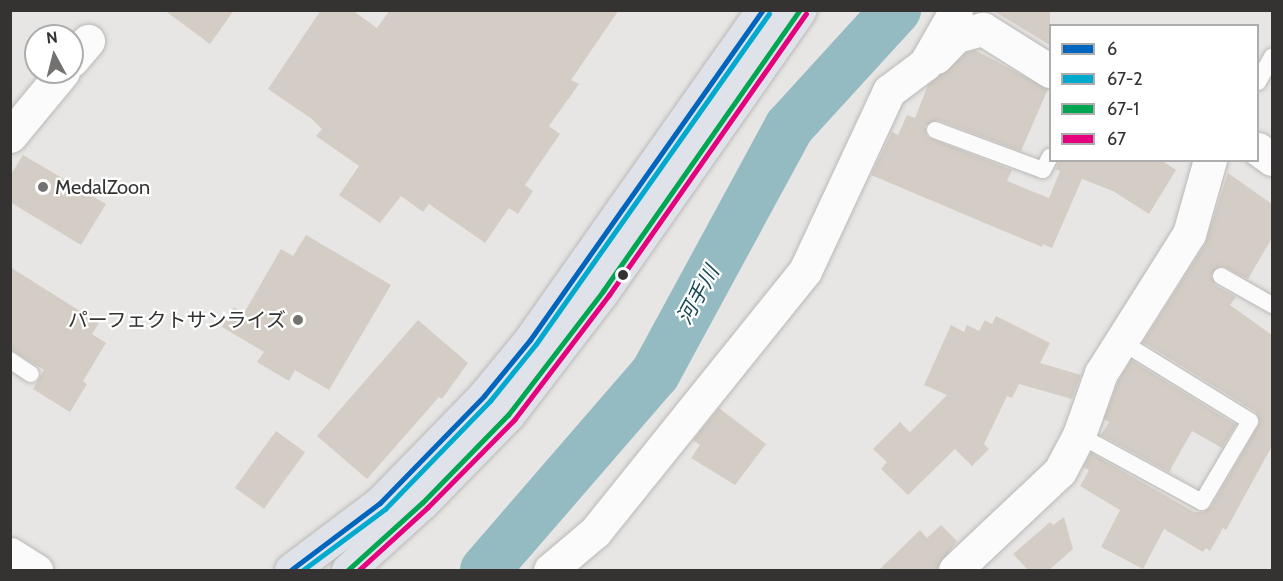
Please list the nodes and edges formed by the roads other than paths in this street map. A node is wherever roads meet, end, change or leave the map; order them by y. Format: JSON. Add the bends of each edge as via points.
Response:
{"nodes":[{"id":1,"x":763,"y":10,"type":"edge"},
{"id":2,"x":800,"y":10,"type":"edge"},
{"id":3,"x":956,"y":10,"type":"edge"},
{"id":4,"x":1272,"y":57,"type":"edge"},
{"id":5,"x":1049,"y":70,"type":"edge"},
{"id":6,"x":1259,"y":79,"type":"edge"},
{"id":7,"x":53,"y":84,"type":"edge"},
{"id":8,"x":889,"y":91,"type":"junction"},
{"id":9,"x":935,"y":130,"type":"dead end"},
{"id":10,"x":10,"y":136,"type":"edge"},
{"id":11,"x":1259,"y":150,"type":"edge"},
{"id":12,"x":1049,"y":159,"type":"edge"},
{"id":13,"x":1272,"y":159,"type":"edge"},
{"id":14,"x":1209,"y":162,"type":"edge"},
{"id":15,"x":1221,"y":276,"type":"dead end"},
{"id":16,"x":1272,"y":305,"type":"edge"},
{"id":17,"x":1119,"y":340,"type":"junction"},
{"id":18,"x":10,"y":360,"type":"edge"},
{"id":19,"x":31,"y":374,"type":"dead end"},
{"id":20,"x":1079,"y":435,"type":"junction"},
{"id":21,"x":10,"y":554,"type":"edge"},
{"id":22,"x":36,"y":570,"type":"edge"},
{"id":23,"x":291,"y":570,"type":"edge"},
{"id":24,"x":348,"y":570,"type":"edge"},
{"id":25,"x":550,"y":570,"type":"edge"},
{"id":26,"x":955,"y":570,"type":"edge"}],
"edges":[{"from":1,"to":23,"type":"highway","via":[[530,340],[484,396],[380,503]]},
{"from":2,"to":24,"type":"highway","via":[[603,291],[508,415],[422,503]]},
{"from":3,"to":8,"type":"street","via":[[925,64]]},
{"from":4,"to":6,"type":"lane"},
{"from":5,"to":8,"type":"street","via":[[983,29],[956,36],[913,80]]},
{"from":7,"to":10,"type":"street"},
{"from":8,"to":25,"type":"street","via":[[805,271],[595,532]]},
{"from":9,"to":12,"type":"lane","via":[[1043,170]]},
{"from":11,"to":13,"type":"street"},
{"from":14,"to":17,"type":"street","via":[[1189,234]]},
{"from":15,"to":16,"type":"lane"},
{"from":17,"to":20,"type":"street","via":[[1101,373]]},
{"from":17,"to":20,"type":"lane","via":[[1250,421],[1202,502]]},
{"from":18,"to":19,"type":"lane"},
{"from":20,"to":26,"type":"street","via":[[1060,471]]},
{"from":21,"to":22,"type":"street"}]}
